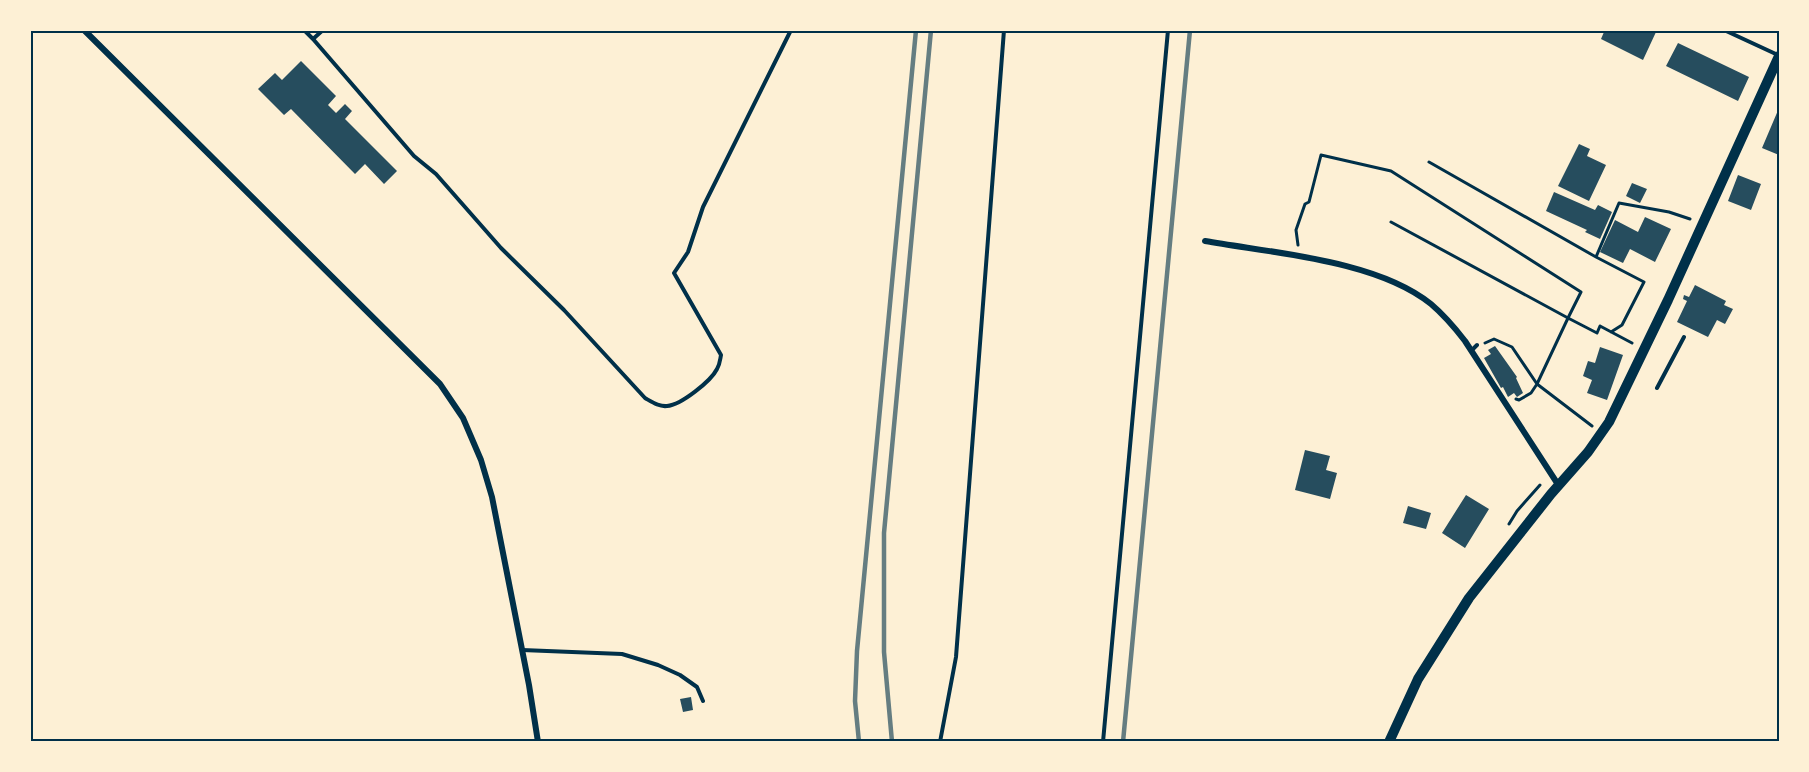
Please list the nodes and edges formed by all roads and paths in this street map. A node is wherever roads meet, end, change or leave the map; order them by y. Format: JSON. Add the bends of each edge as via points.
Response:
{"nodes":[{"id":1,"x":84,"y":30,"type":"edge"},
{"id":2,"x":304,"y":30,"type":"edge"},
{"id":3,"x":323,"y":30,"type":"edge"},
{"id":4,"x":791,"y":30,"type":"edge"},
{"id":5,"x":1004,"y":30,"type":"edge"},
{"id":6,"x":1168,"y":30,"type":"edge"},
{"id":7,"x":1725,"y":30,"type":"edge"},
{"id":8,"x":313,"y":39,"type":"junction"},
{"id":9,"x":1779,"y":56,"type":"edge"},
{"id":10,"x":1429,"y":162,"type":"dead end"},
{"id":11,"x":1695,"y":221,"type":"dead end"},
{"id":12,"x":1391,"y":222,"type":"dead end"},
{"id":13,"x":1205,"y":242,"type":"dead end"},
{"id":14,"x":1298,"y":245,"type":"dead end"},
{"id":15,"x":1596,"y":257,"type":"junction"},
{"id":16,"x":1568,"y":318,"type":"junction"},
{"id":17,"x":1611,"y":332,"type":"junction"},
{"id":18,"x":1684,"y":337,"type":"dead end"},
{"id":19,"x":1477,"y":345,"type":"joint"},
{"id":20,"x":1637,"y":346,"type":"dead end"},
{"id":21,"x":1471,"y":351,"type":"junction"},
{"id":22,"x":1537,"y":384,"type":"junction"},
{"id":23,"x":1657,"y":388,"type":"dead end"},
{"id":24,"x":1512,"y":398,"type":"dead end"},
{"id":25,"x":1592,"y":426,"type":"dead end"},
{"id":26,"x":1558,"y":486,"type":"junction"},
{"id":27,"x":521,"y":650,"type":"junction"},
{"id":28,"x":703,"y":701,"type":"dead end"},
{"id":29,"x":538,"y":742,"type":"edge"},
{"id":30,"x":940,"y":742,"type":"edge"},
{"id":31,"x":1103,"y":742,"type":"edge"},
{"id":32,"x":1389,"y":742,"type":"edge"}],
"edges":[{"from":1,"to":27,"type":"street","via":[[440,384],[463,418],[481,460],[492,497]]},
{"from":2,"to":8,"type":"lane"},
{"from":3,"to":8,"type":"lane"},
{"from":4,"to":8,"type":"lane","via":[[703,207],[688,252],[674,273],[721,355],[719,366],[691,394],[666,406],[645,398],[436,174],[414,156]]},
{"from":5,"to":30,"type":"lane","via":[[956,657]]},
{"from":6,"to":31,"type":"lane"},
{"from":7,"to":9,"type":"lane"},
{"from":9,"to":26,"type":"main road","via":[[1625,392],[1588,452]]},
{"from":10,"to":15,"type":"path"},
{"from":11,"to":15,"type":"path","via":[[1619,203]]},
{"from":12,"to":16,"type":"path"},
{"from":13,"to":21,"type":"street","via":[[1371,273],[1430,303]]},
{"from":14,"to":16,"type":"path","via":[[1296,230],[1309,202],[1320,155],[1391,171],[1581,292]]},
{"from":15,"to":17,"type":"path","via":[[1644,282],[1622,325]]},
{"from":16,"to":17,"type":"path","via":[[1597,333],[1600,326]]},
{"from":16,"to":22,"type":"path"},
{"from":17,"to":20,"type":"path"},
{"from":18,"to":23,"type":"lane"},
{"from":19,"to":21,"type":"lane"},
{"from":19,"to":22,"type":"path","via":[[1494,339],[1512,347]]},
{"from":21,"to":26,"type":"street"},
{"from":22,"to":24,"type":"path","via":[[1519,400]]},
{"from":22,"to":25,"type":"path"},
{"from":26,"to":32,"type":"main road","via":[[1444,635],[1418,679]]},
{"from":27,"to":28,"type":"lane","via":[[622,654],[680,675],[697,687]]},
{"from":27,"to":29,"type":"street"}]}
